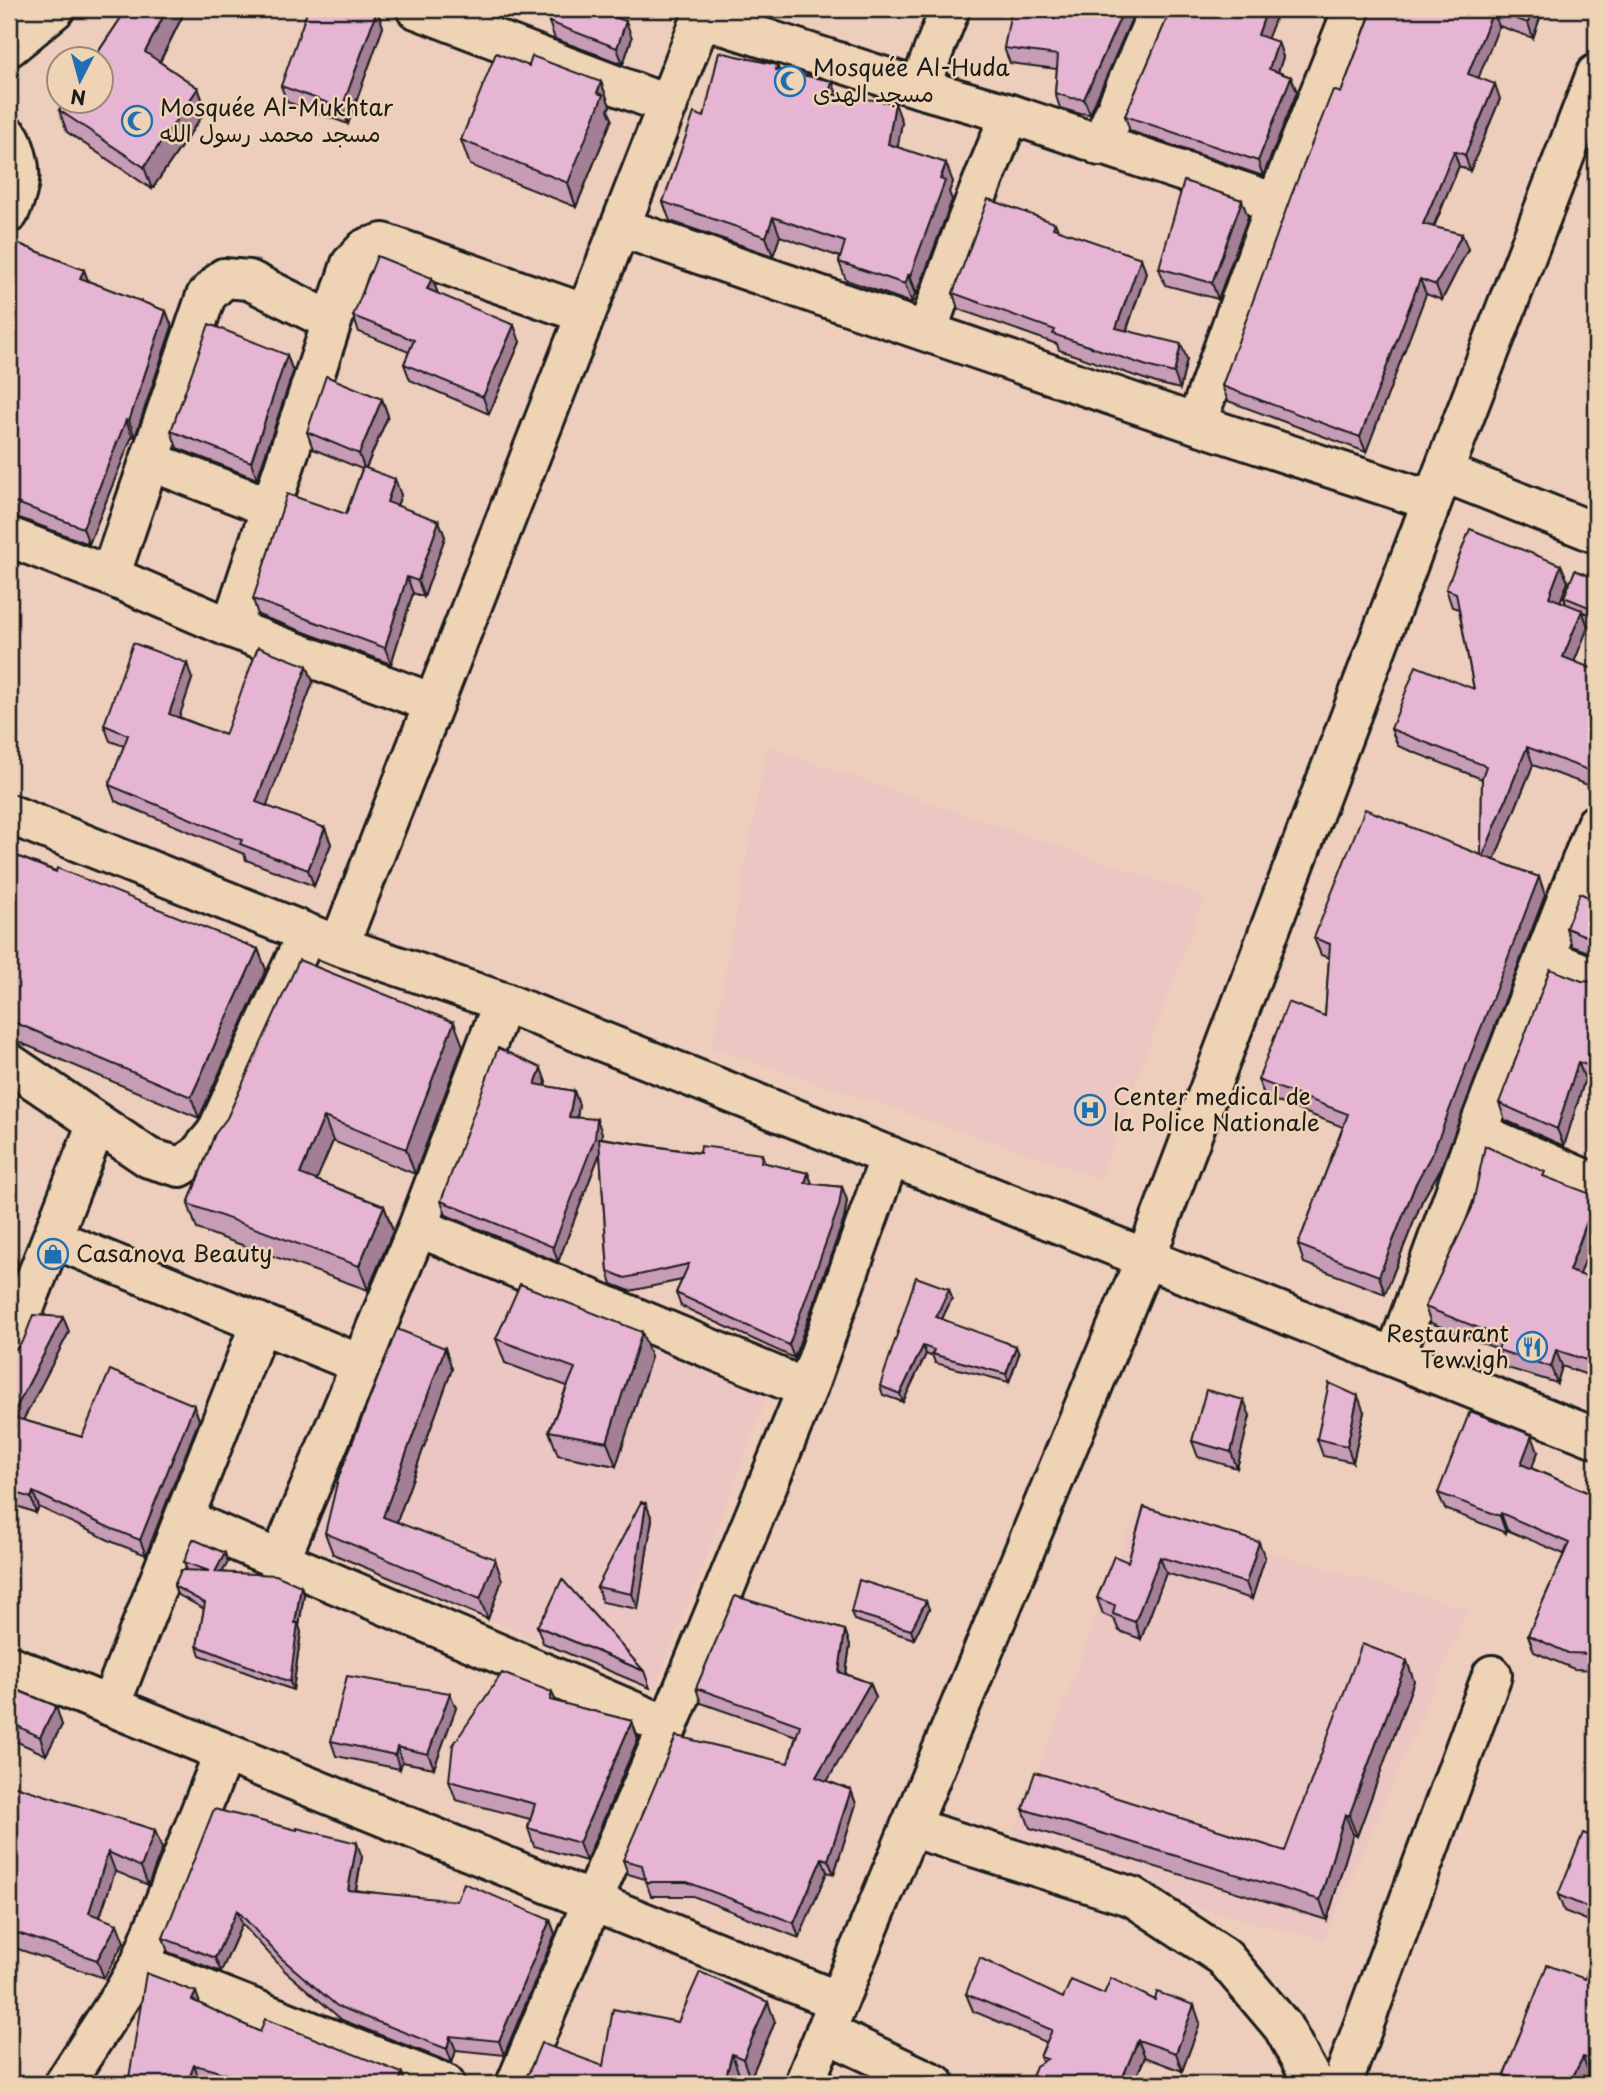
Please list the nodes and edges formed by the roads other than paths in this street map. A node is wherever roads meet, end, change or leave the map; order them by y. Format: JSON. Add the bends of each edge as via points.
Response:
{"nodes":[{"id":1,"x":55,"y":9,"type":"edge"},
{"id":2,"x":417,"y":9,"type":"edge"},
{"id":3,"x":950,"y":9,"type":"edge"},
{"id":4,"x":1159,"y":9,"type":"edge"},
{"id":5,"x":1353,"y":9,"type":"edge"},
{"id":6,"x":703,"y":13,"type":"edge"},
{"id":7,"x":9,"y":47,"type":"edge"},
{"id":8,"x":1596,"y":74,"type":"edge"},
{"id":9,"x":919,"y":88,"type":"junction"},
{"id":10,"x":668,"y":105,"type":"junction"},
{"id":11,"x":1010,"y":114,"type":"junction"},
{"id":12,"x":9,"y":137,"type":"edge"},
{"id":13,"x":1100,"y":146,"type":"junction"},
{"id":14,"x":1276,"y":203,"type":"junction"},
{"id":15,"x":9,"y":213,"type":"edge"},
{"id":16,"x":620,"y":227,"type":"junction"},
{"id":17,"x":586,"y":314,"type":"junction"},
{"id":18,"x":331,"y":321,"type":"junction"},
{"id":19,"x":928,"y":331,"type":"junction"},
{"id":20,"x":1196,"y":424,"type":"junction"},
{"id":21,"x":150,"y":461,"type":"junction"},
{"id":22,"x":1438,"y":486,"type":"junction"},
{"id":23,"x":269,"y":507,"type":"junction"},
{"id":24,"x":1596,"y":533,"type":"edge"},
{"id":25,"x":9,"y":537,"type":"edge"},
{"id":26,"x":110,"y":576,"type":"junction"},
{"id":27,"x":231,"y":628,"type":"junction"},
{"id":28,"x":433,"y":703,"type":"junction"},
{"id":29,"x":9,"y":814,"type":"edge"},
{"id":30,"x":1596,"y":824,"type":"edge"},
{"id":31,"x":323,"y":939,"type":"junction"},
{"id":32,"x":1544,"y":958,"type":"junction"},
{"id":33,"x":1596,"y":978,"type":"edge"},
{"id":34,"x":503,"y":1002,"type":"junction"},
{"id":35,"x":9,"y":1063,"type":"edge"},
{"id":36,"x":97,"y":1123,"type":"junction"},
{"id":37,"x":1477,"y":1132,"type":"junction"},
{"id":38,"x":890,"y":1156,"type":"junction"},
{"id":39,"x":1596,"y":1184,"type":"edge"},
{"id":40,"x":418,"y":1227,"type":"junction"},
{"id":41,"x":52,"y":1238,"type":"junction"},
{"id":42,"x":1146,"y":1257,"type":"junction"},
{"id":43,"x":260,"y":1324,"type":"junction"},
{"id":44,"x":9,"y":1347,"type":"edge"},
{"id":45,"x":1395,"y":1357,"type":"junction"},
{"id":46,"x":360,"y":1364,"type":"junction"},
{"id":47,"x":807,"y":1389,"type":"junction"},
{"id":48,"x":1596,"y":1438,"type":"edge"},
{"id":49,"x":184,"y":1519,"type":"junction"},
{"id":50,"x":280,"y":1560,"type":"junction"},
{"id":51,"x":12,"y":1674,"type":"edge"},
{"id":52,"x":1492,"y":1675,"type":"dead end"},
{"id":53,"x":110,"y":1706,"type":"junction"},
{"id":54,"x":668,"y":1726,"type":"junction"},
{"id":55,"x":223,"y":1752,"type":"junction"},
{"id":56,"x":910,"y":1827,"type":"junction"},
{"id":57,"x":592,"y":1902,"type":"junction"},
{"id":58,"x":140,"y":1964,"type":"junction"},
{"id":59,"x":832,"y":2016,"type":"junction"},
{"id":60,"x":64,"y":2084,"type":"edge"},
{"id":61,"x":445,"y":2084,"type":"edge"},
{"id":62,"x":516,"y":2084,"type":"edge"},
{"id":63,"x":804,"y":2084,"type":"edge"},
{"id":64,"x":935,"y":2084,"type":"edge"},
{"id":65,"x":1314,"y":2084,"type":"edge"},
{"id":66,"x":1342,"y":2084,"type":"edge"}],
"edges":[{"from":1,"to":7,"type":"street"},
{"from":2,"to":10,"type":"street"},
{"from":3,"to":9,"type":"street"},
{"from":4,"to":13,"type":"street"},
{"from":5,"to":14,"type":"street"},
{"from":6,"to":9,"type":"street"},
{"from":6,"to":10,"type":"street"},
{"from":8,"to":22,"type":"street"},
{"from":9,"to":11,"type":"street"},
{"from":10,"to":16,"type":"street"},
{"from":11,"to":13,"type":"street"},
{"from":11,"to":19,"type":"street"},
{"from":12,"to":15,"type":"street","via":[[19,159],[18,191]]},
{"from":13,"to":14,"type":"street"},
{"from":14,"to":20,"type":"street"},
{"from":16,"to":17,"type":"street"},
{"from":16,"to":19,"type":"street"},
{"from":17,"to":18,"type":"street","via":[[383,243],[366,248],[351,264]]},
{"from":17,"to":28,"type":"street"},
{"from":18,"to":21,"type":"street","via":[[248,280],[224,278],[206,296]]},
{"from":18,"to":23,"type":"street"},
{"from":19,"to":20,"type":"street"},
{"from":20,"to":22,"type":"street"},
{"from":21,"to":23,"type":"street"},
{"from":21,"to":26,"type":"street"},
{"from":22,"to":24,"type":"street"},
{"from":22,"to":42,"type":"street"},
{"from":23,"to":27,"type":"street"},
{"from":25,"to":26,"type":"street"},
{"from":26,"to":27,"type":"street"},
{"from":27,"to":28,"type":"street"},
{"from":28,"to":31,"type":"street"},
{"from":29,"to":31,"type":"street"},
{"from":30,"to":32,"type":"street"},
{"from":31,"to":34,"type":"street"},
{"from":31,"to":36,"type":"street","via":[[216,1133],[197,1156],[180,1167],[149,1158]]},
{"from":32,"to":33,"type":"street"},
{"from":32,"to":37,"type":"street"},
{"from":34,"to":38,"type":"street"},
{"from":34,"to":40,"type":"street"},
{"from":35,"to":36,"type":"street"},
{"from":36,"to":41,"type":"street"},
{"from":37,"to":39,"type":"street"},
{"from":37,"to":45,"type":"street"},
{"from":38,"to":42,"type":"street"},
{"from":38,"to":47,"type":"street"},
{"from":40,"to":46,"type":"street"},
{"from":40,"to":47,"type":"street"},
{"from":41,"to":43,"type":"street"},
{"from":41,"to":44,"type":"street"},
{"from":42,"to":45,"type":"street"},
{"from":42,"to":56,"type":"street"},
{"from":43,"to":46,"type":"street"},
{"from":43,"to":49,"type":"street"},
{"from":45,"to":48,"type":"street"},
{"from":46,"to":50,"type":"street"},
{"from":47,"to":54,"type":"street"},
{"from":49,"to":50,"type":"street"},
{"from":49,"to":53,"type":"street"},
{"from":50,"to":54,"type":"street"},
{"from":51,"to":53,"type":"street"},
{"from":52,"to":66,"type":"street"},
{"from":53,"to":55,"type":"street"},
{"from":54,"to":57,"type":"street"},
{"from":55,"to":57,"type":"street"},
{"from":55,"to":58,"type":"street"},
{"from":56,"to":59,"type":"street"},
{"from":56,"to":65,"type":"street","via":[[1133,1896],[1224,1957],[1283,2027]]},
{"from":57,"to":59,"type":"street"},
{"from":57,"to":62,"type":"street"},
{"from":58,"to":60,"type":"street"},
{"from":58,"to":61,"type":"street"},
{"from":59,"to":63,"type":"street"},
{"from":59,"to":64,"type":"street"}]}
